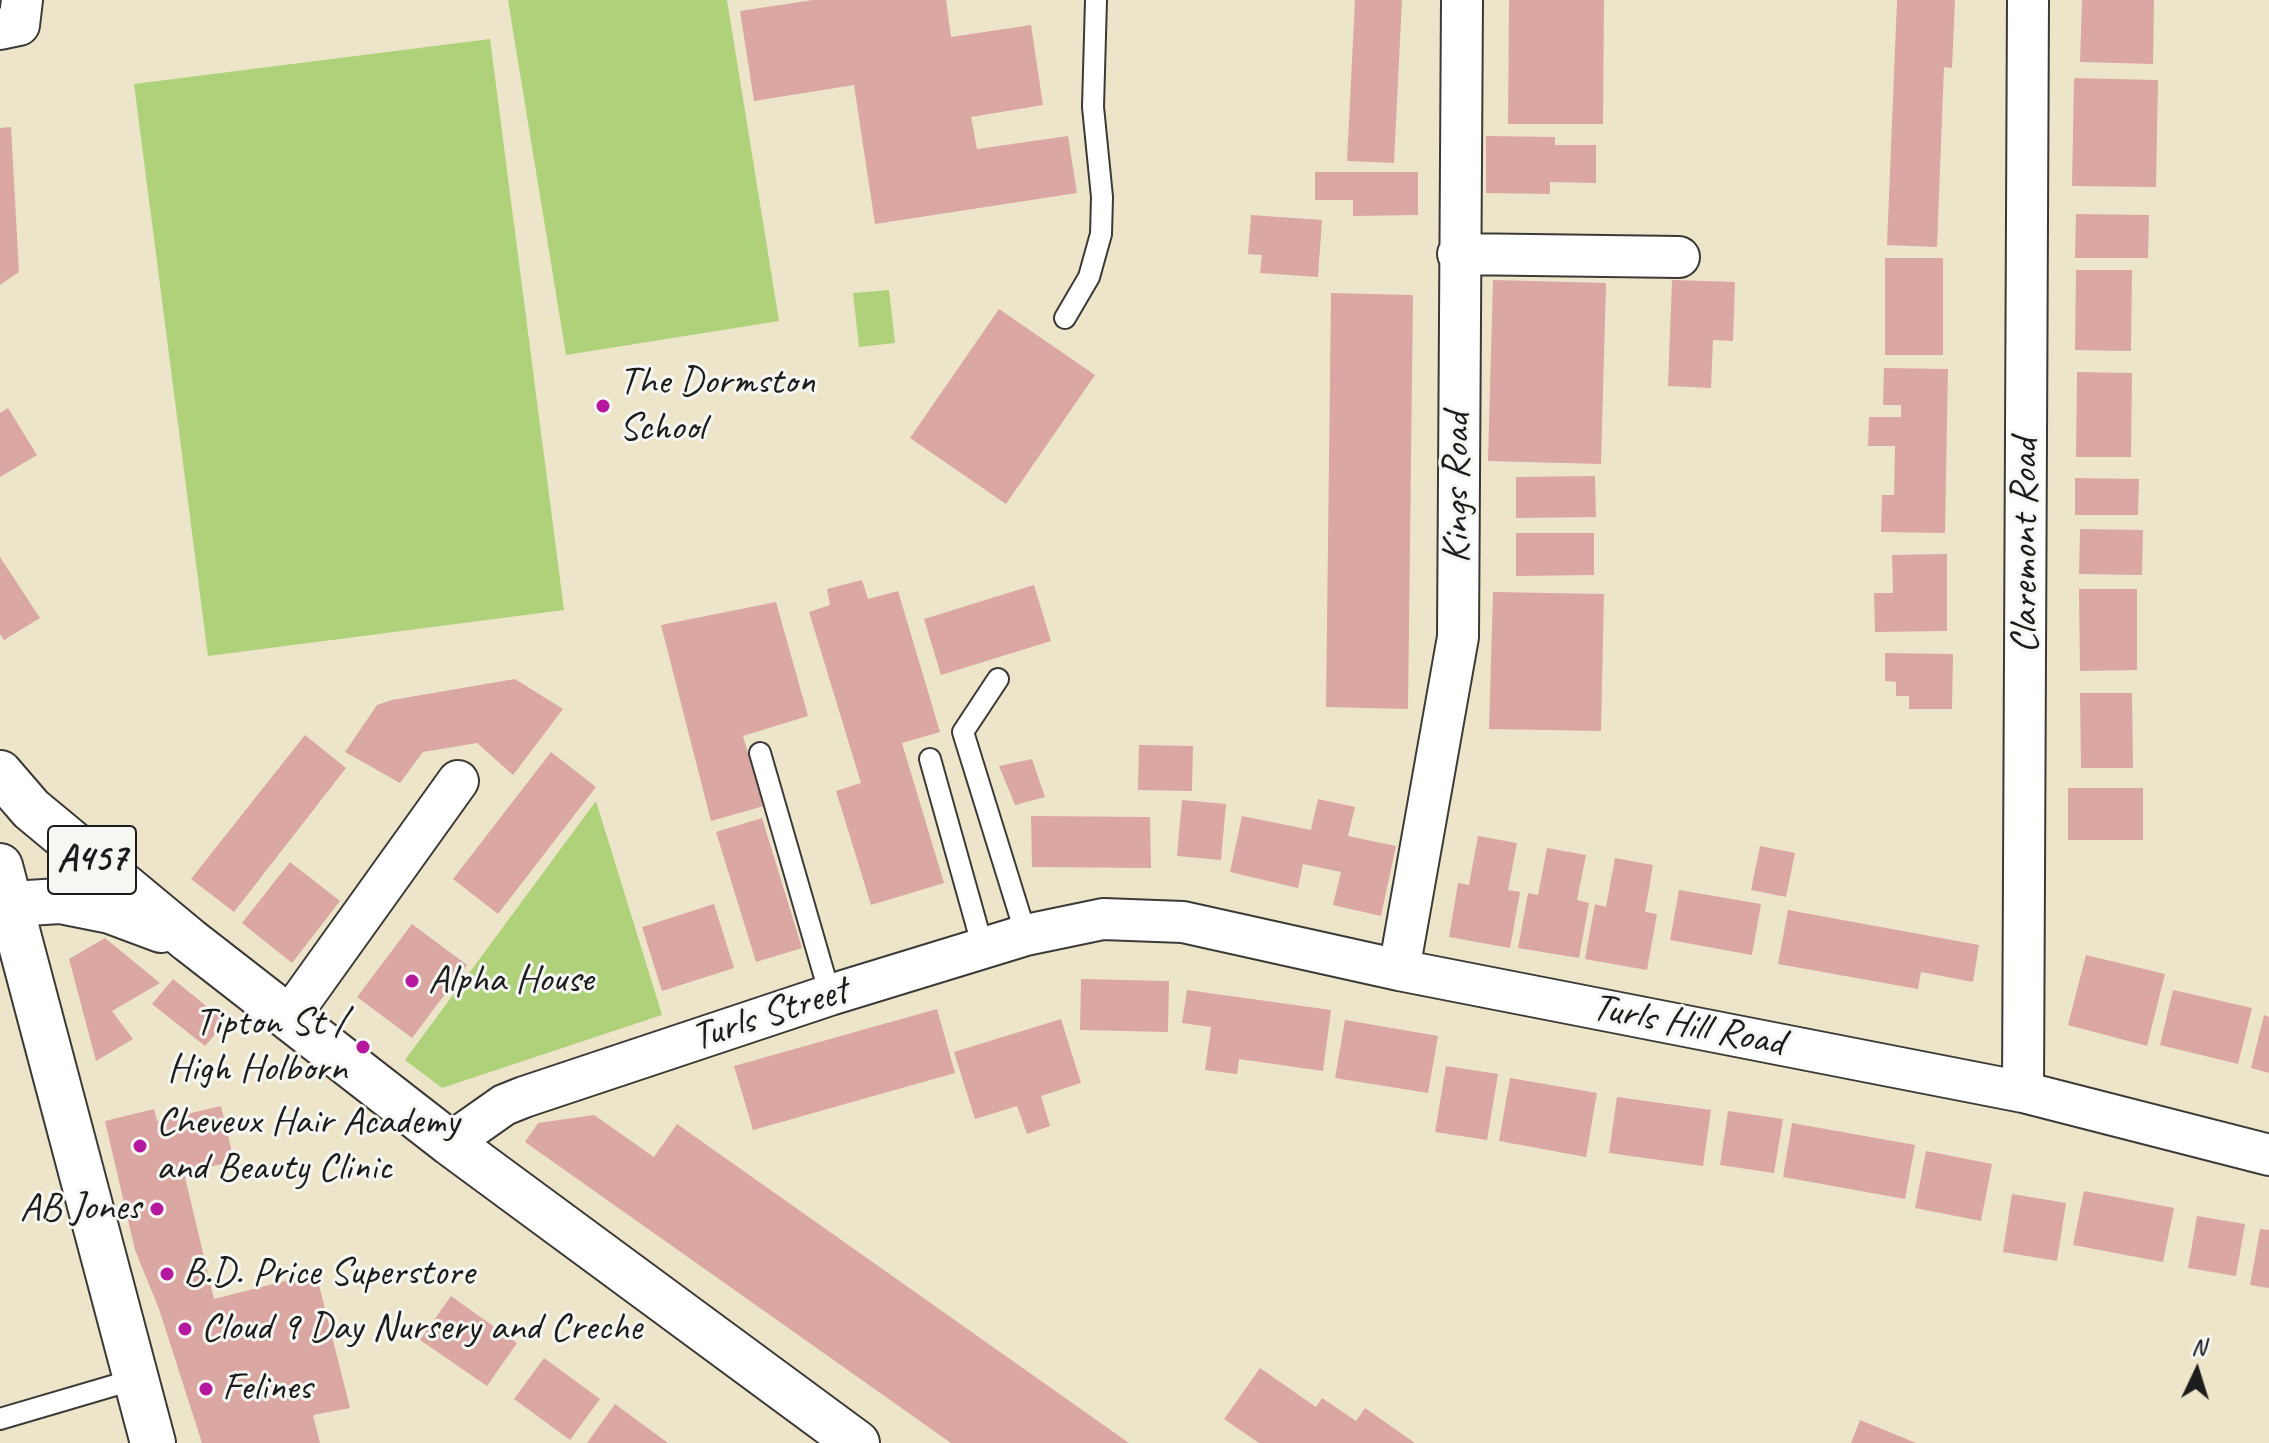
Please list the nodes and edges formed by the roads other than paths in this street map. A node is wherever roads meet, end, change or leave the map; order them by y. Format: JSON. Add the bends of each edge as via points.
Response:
{"nodes":[{"id":1,"x":22,"y":0,"type":"edge"},
{"id":2,"x":1096,"y":0,"type":"edge"},
{"id":3,"x":1462,"y":0,"type":"edge"},
{"id":4,"x":2028,"y":0,"type":"edge"},
{"id":5,"x":0,"y":29,"type":"edge"},
{"id":6,"x":1458,"y":254,"type":"junction"},
{"id":7,"x":1679,"y":257,"type":"dead end"},
{"id":8,"x":1065,"y":318,"type":"dead end"},
{"id":9,"x":998,"y":679,"type":"dead end"},
{"id":10,"x":760,"y":753,"type":"dead end"},
{"id":11,"x":930,"y":759,"type":"dead end"},
{"id":12,"x":0,"y":773,"type":"edge"},
{"id":13,"x":458,"y":781,"type":"dead end"},
{"id":14,"x":6,"y":885,"type":"edge"},
{"id":15,"x":1103,"y":919,"type":"joint"},
{"id":16,"x":1026,"y":935,"type":"junction"},
{"id":17,"x":189,"y":940,"type":"junction"},
{"id":18,"x":983,"y":948,"type":"junction"},
{"id":19,"x":1399,"y":970,"type":"junction"},
{"id":20,"x":830,"y":995,"type":"junction"},
{"id":21,"x":289,"y":1017,"type":"junction"},
{"id":22,"x":2023,"y":1092,"type":"junction"},
{"id":23,"x":450,"y":1143,"type":"junction"},
{"id":24,"x":2269,"y":1155,"type":"edge"},
{"id":25,"x":136,"y":1379,"type":"junction"},
{"id":26,"x":0,"y":1419,"type":"edge"},
{"id":27,"x":153,"y":1443,"type":"edge"},
{"id":28,"x":857,"y":1443,"type":"edge"}],
"edges":[{"from":1,"to":5,"type":"street","via":[[19,25]]},
{"from":2,"to":8,"type":"lane","via":[[1093,107],[1101,234],[1089,277]]},
{"from":3,"to":6,"type":"street","name":"Kings Road"},
{"from":4,"to":22,"type":"street","name":"Claremont Road"},
{"from":6,"to":7,"type":"street"},
{"from":6,"to":19,"type":"street","name":"Kings Road","via":[[1458,637]]},
{"from":9,"to":16,"type":"lane","via":[[963,732]]},
{"from":10,"to":20,"type":"lane"},
{"from":11,"to":18,"type":"lane"},
{"from":12,"to":17,"type":"main road","number":"A457","via":[[31,809]]},
{"from":13,"to":21,"type":"street"},
{"from":14,"to":17,"type":"main road","number":"A457","via":[[110,911]]},
{"from":14,"to":25,"type":"main road"},
{"from":15,"to":16,"type":"street","name":"Turls Street"},
{"from":15,"to":19,"type":"street","name":"Turls Hill Road","via":[[1183,922]]},
{"from":16,"to":18,"type":"street","name":"Turls Street"},
{"from":17,"to":21,"type":"main road","number":"A457"},
{"from":18,"to":20,"type":"street","name":"Turls Street"},
{"from":19,"to":22,"type":"street","name":"Turls Hill Road"},
{"from":20,"to":23,"type":"street","name":"Turls Street","via":[[504,1105]]},
{"from":21,"to":23,"type":"main road","number":"A457"},
{"from":22,"to":24,"type":"street","name":"Turls Hill Road"},
{"from":23,"to":28,"type":"main road","number":"A457"},
{"from":25,"to":26,"type":"lane"},
{"from":25,"to":27,"type":"main road"}]}
